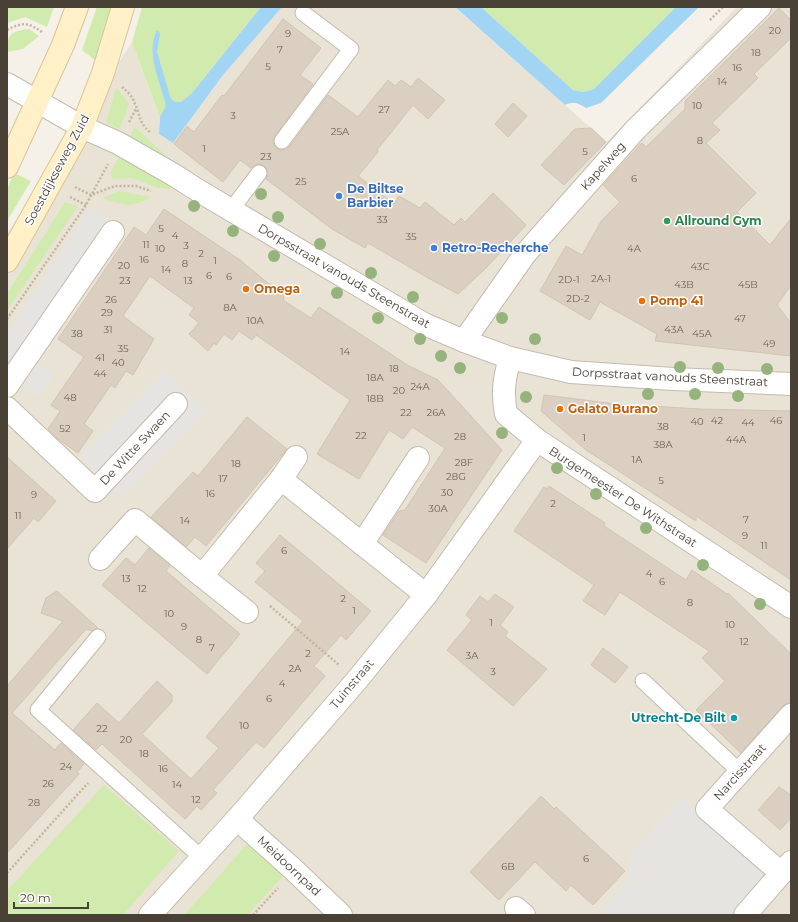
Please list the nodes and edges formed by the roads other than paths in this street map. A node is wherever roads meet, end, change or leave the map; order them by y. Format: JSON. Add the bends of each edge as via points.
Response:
{"nodes":[{"id":1,"x":77,"y":7,"type":"edge"},
{"id":2,"x":123,"y":7,"type":"edge"},
{"id":3,"x":760,"y":7,"type":"edge"},
{"id":4,"x":303,"y":13,"type":"dead end"},
{"id":5,"x":7,"y":84,"type":"edge"},
{"id":6,"x":38,"y":101,"type":"junction"},
{"id":7,"x":82,"y":127,"type":"junction"},
{"id":8,"x":282,"y":141,"type":"dead end"},
{"id":9,"x":7,"y":167,"type":"edge"},
{"id":10,"x":259,"y":173,"type":"dead end"},
{"id":11,"x":231,"y":210,"type":"junction"},
{"id":12,"x":113,"y":232,"type":"dead end"},
{"id":13,"x":7,"y":261,"type":"edge"},
{"id":14,"x":464,"y":341,"type":"junction"},
{"id":15,"x":510,"y":358,"type":"junction"},
{"id":16,"x":791,"y":384,"type":"edge"},
{"id":17,"x":7,"y":386,"type":"edge"},
{"id":18,"x":176,"y":404,"type":"dead end"},
{"id":19,"x":7,"y":408,"type":"edge"},
{"id":20,"x":537,"y":440,"type":"junction"},
{"id":21,"x":296,"y":457,"type":"dead end"},
{"id":22,"x":418,"y":458,"type":"dead end"},
{"id":23,"x":281,"y":480,"type":"junction"},
{"id":24,"x":362,"y":544,"type":"junction"},
{"id":25,"x":100,"y":559,"type":"dead end"},
{"id":26,"x":202,"y":576,"type":"junction"},
{"id":27,"x":426,"y":595,"type":"junction"},
{"id":28,"x":791,"y":607,"type":"edge"},
{"id":29,"x":247,"y":612,"type":"road end"},
{"id":30,"x":98,"y":637,"type":"dead end"},
{"id":31,"x":643,"y":681,"type":"dead end"},
{"id":32,"x":791,"y":715,"type":"edge"},
{"id":33,"x":740,"y":772,"type":"junction"},
{"id":34,"x":237,"y":819,"type":"junction"},
{"id":35,"x":202,"y":858,"type":"junction"},
{"id":36,"x":786,"y":868,"type":"edge"},
{"id":37,"x":150,"y":915,"type":"edge"},
{"id":38,"x":341,"y":915,"type":"edge"},
{"id":39,"x":745,"y":915,"type":"edge"}],
"edges":[{"from":1,"to":6,"type":"main road"},
{"from":2,"to":7,"type":"main road","name":"Soestdijkseweg Zuid","via":[[103,73]]},
{"from":3,"to":14,"type":"street","name":"Kapelweg","via":[[635,130],[530,248]]},
{"from":4,"to":8,"type":"lane","via":[[351,49]]},
{"from":5,"to":6,"type":"street","name":"Dorpsstraat vanouds Steenstraat"},
{"from":6,"to":7,"type":"street","name":"Dorpsstraat vanouds Steenstraat"},
{"from":6,"to":9,"type":"main road"},
{"from":7,"to":11,"type":"street","name":"Dorpsstraat vanouds Steenstraat","via":[[118,143],[174,174]]},
{"from":7,"to":13,"type":"main road","name":"Soestdijkseweg Zuid"},
{"from":10,"to":11,"type":"lane"},
{"from":11,"to":14,"type":"street","name":"Dorpsstraat vanouds Steenstraat","via":[[424,324]]},
{"from":12,"to":17,"type":"street"},
{"from":14,"to":15,"type":"street","name":"Dorpsstraat vanouds Steenstraat"},
{"from":15,"to":16,"type":"street","name":"Dorpsstraat vanouds Steenstraat","via":[[571,372]]},
{"from":15,"to":20,"type":"street","name":"Burgemeester De Withstraat","via":[[503,396],[506,414]]},
{"from":18,"to":19,"type":"street","name":"De Witte Swaen","via":[[95,491]]},
{"from":20,"to":27,"type":"street","name":"Tuinstraat"},
{"from":20,"to":28,"type":"street","name":"Burgemeester De Withstraat"},
{"from":21,"to":23,"type":"street"},
{"from":22,"to":24,"type":"street"},
{"from":23,"to":24,"type":"street"},
{"from":23,"to":26,"type":"street"},
{"from":24,"to":27,"type":"street"},
{"from":25,"to":26,"type":"street","via":[[135,520]]},
{"from":26,"to":29,"type":"street"},
{"from":27,"to":34,"type":"street","name":"Tuinstraat","via":[[357,680]]},
{"from":30,"to":35,"type":"lane","via":[[38,710]]},
{"from":31,"to":33,"type":"lane"},
{"from":32,"to":33,"type":"street","name":"Narcisstraat"},
{"from":33,"to":36,"type":"street","name":"Narcisstraat","via":[[707,810]]},
{"from":34,"to":35,"type":"street","name":"Tuinstraat"},
{"from":34,"to":38,"type":"street","name":"Meidoornpad"},
{"from":35,"to":37,"type":"street","name":"Tuinstraat"},
{"from":36,"to":39,"type":"street"}]}
